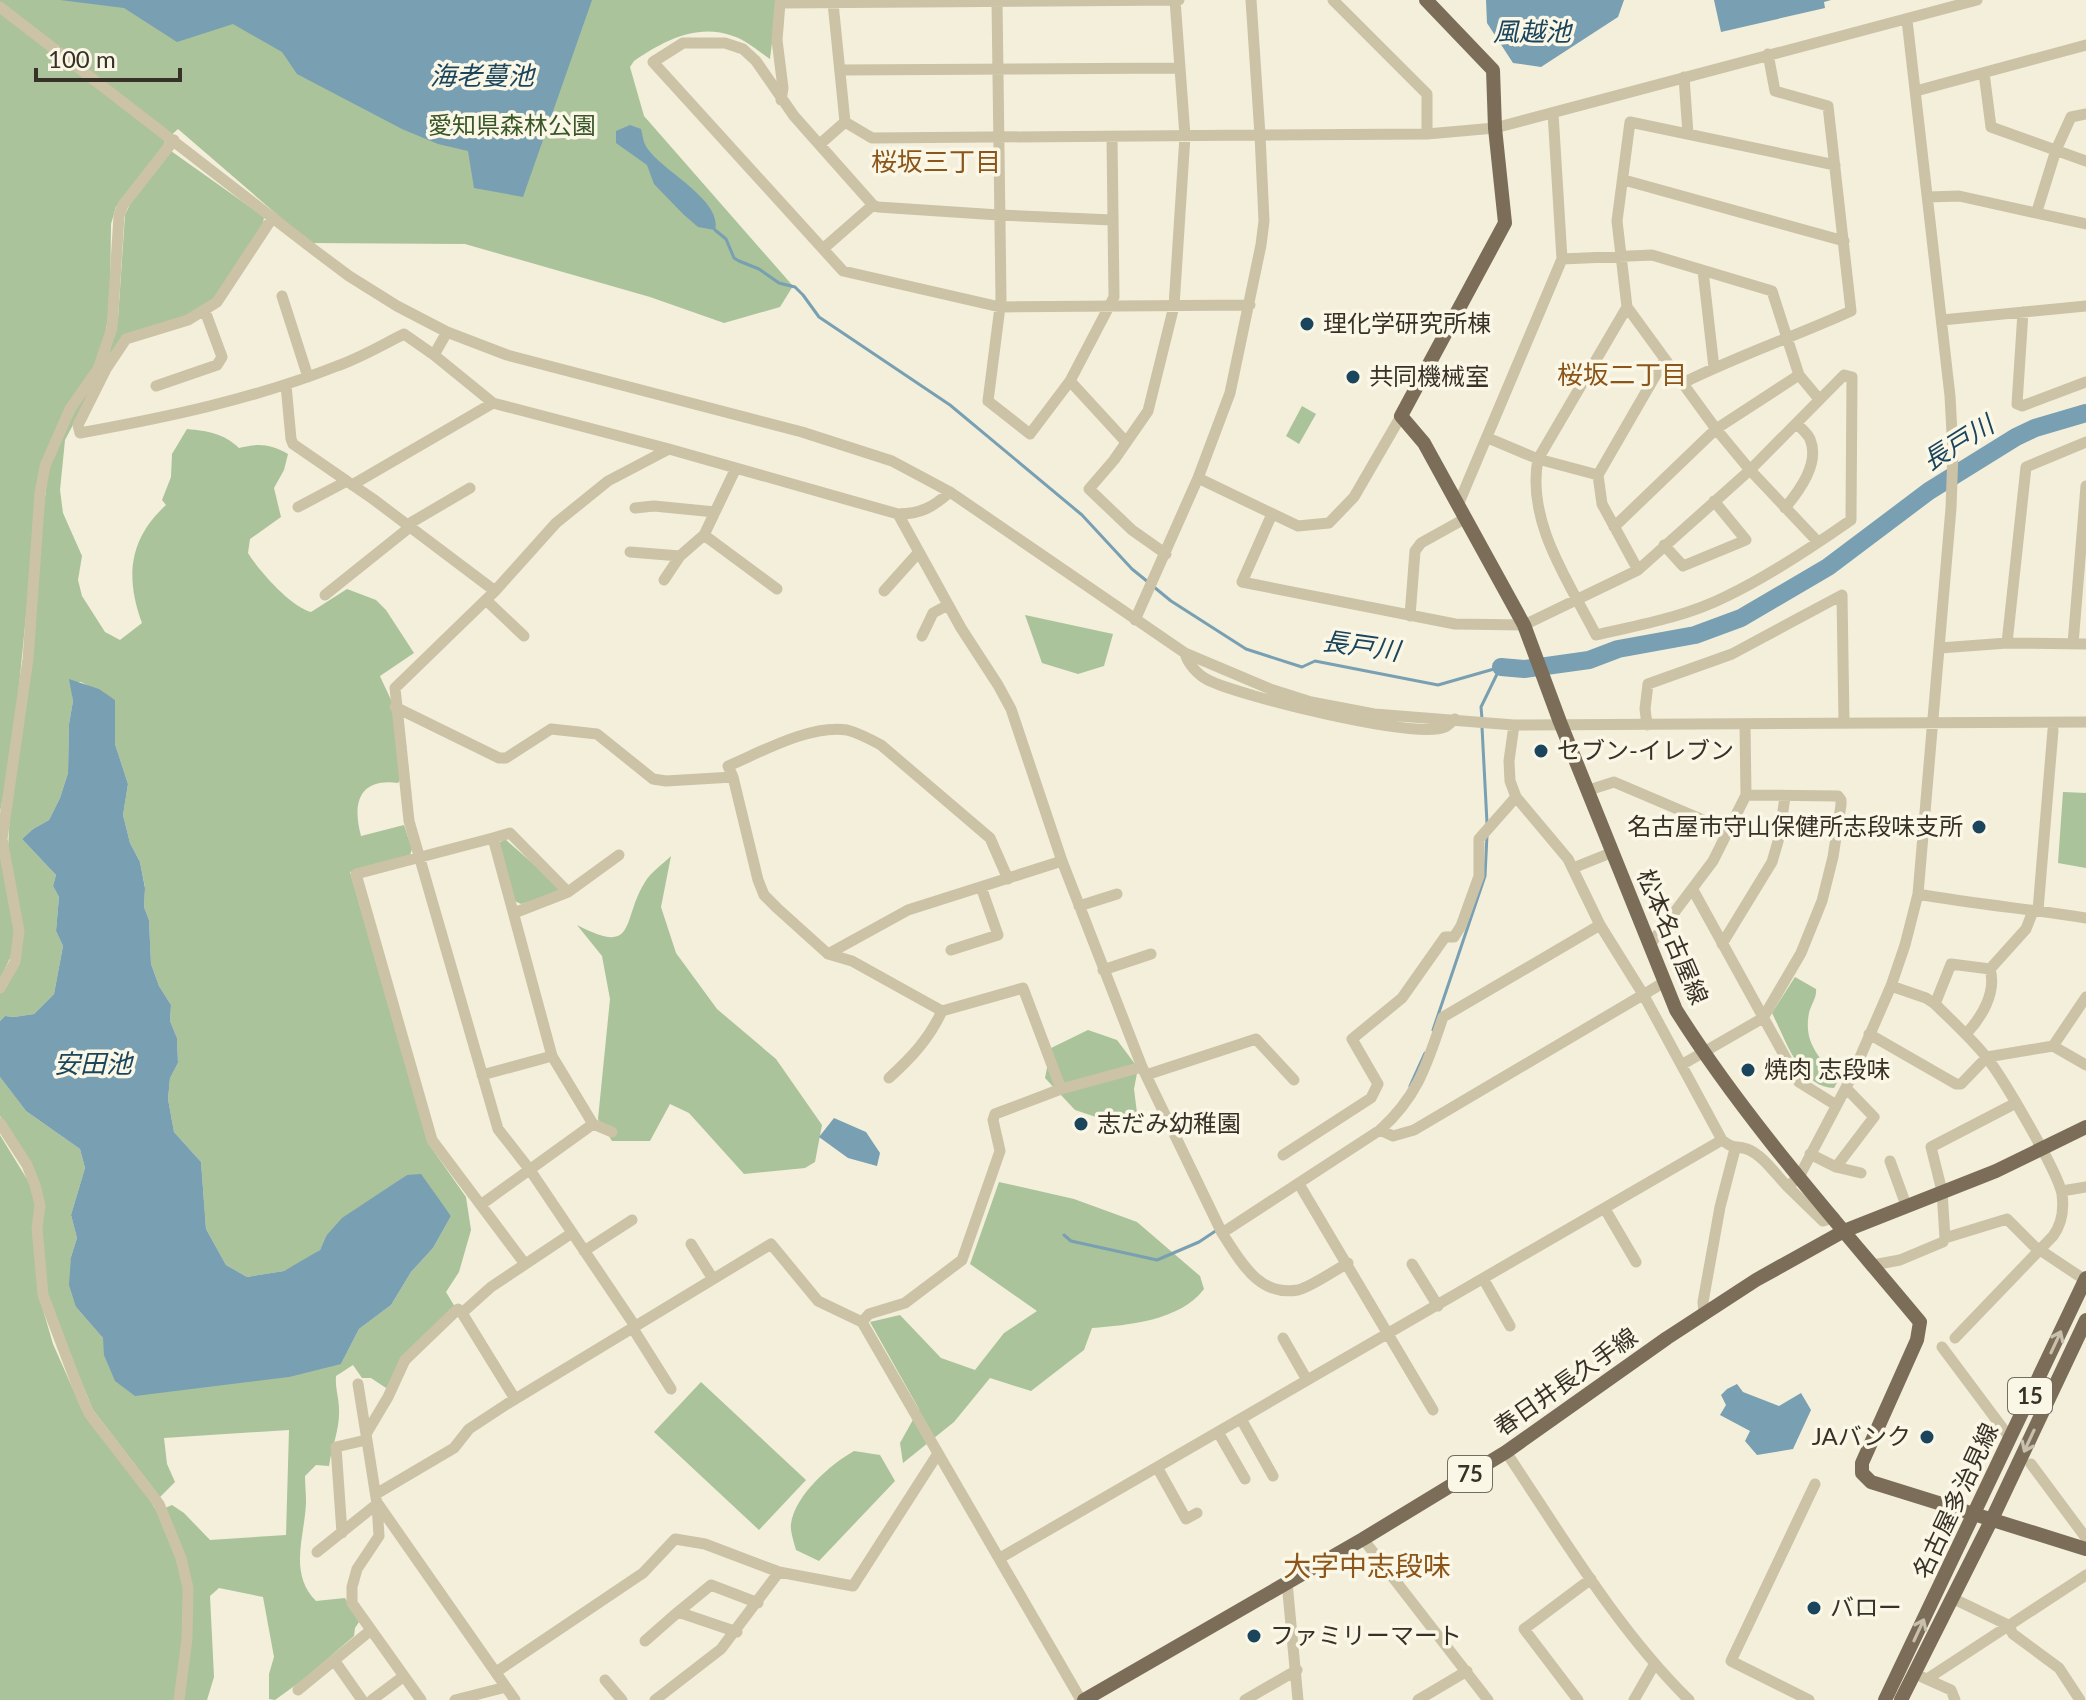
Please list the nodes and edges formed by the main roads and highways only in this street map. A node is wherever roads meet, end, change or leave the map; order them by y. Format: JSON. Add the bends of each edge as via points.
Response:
{"nodes":[{"id":1,"x":1426,"y":0,"type":"edge"},
{"id":2,"x":2086,"y":1127,"type":"edge"},
{"id":3,"x":1844,"y":1231,"type":"junction"},
{"id":4,"x":2086,"y":1279,"type":"edge"},
{"id":5,"x":2086,"y":1320,"type":"edge"},
{"id":6,"x":1974,"y":1513,"type":"junction"},
{"id":7,"x":1992,"y":1519,"type":"junction"},
{"id":8,"x":2086,"y":1549,"type":"edge"},
{"id":9,"x":1083,"y":1700,"type":"edge"},
{"id":10,"x":1885,"y":1700,"type":"edge"},
{"id":11,"x":1901,"y":1700,"type":"edge"}],
"edges":[{"from":1,"to":3,"type":"main road","name":"松本名古屋線","via":[[1493,70],[1505,223],[1401,416],[1424,443],[1524,625],[1676,1010],[1703,1053]]},
{"from":2,"to":3,"type":"main road","name":"春日井長久手線","number":"75"},
{"from":3,"to":6,"type":"main road","name":"松本名古屋線","via":[[1920,1322],[1862,1473],[1871,1482]]},
{"from":3,"to":9,"type":"main road","name":"春日井長久手線","number":"75","via":[[1704,1313],[1506,1452]]},
{"from":6,"to":4,"type":"main road","name":"名古屋多治見線","number":"15","one_way":true},
{"from":5,"to":7,"type":"main road","name":"名古屋多治見線","number":"15","one_way":true},
{"from":6,"to":7,"type":"main road","name":"松本名古屋線"},
{"from":10,"to":6,"type":"main road","name":"名古屋多治見線","number":"15","one_way":true},
{"from":7,"to":8,"type":"main road","name":"松本名古屋線"},
{"from":7,"to":11,"type":"main road","name":"名古屋多治見線","number":"15","via":[[1921,1676]]}]}
